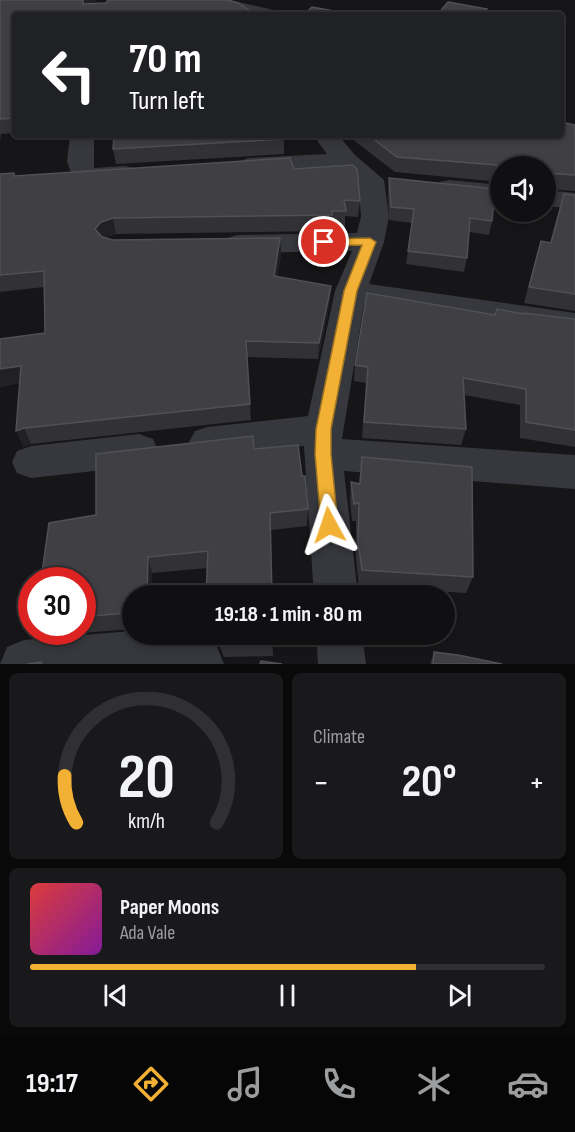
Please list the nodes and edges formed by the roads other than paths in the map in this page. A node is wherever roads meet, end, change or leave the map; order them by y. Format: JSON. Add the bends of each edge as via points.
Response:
{"nodes":[{"id":1,"x":205,"y":0,"type":"edge"},
{"id":2,"x":258,"y":12,"type":"edge"},
{"id":3,"x":82,"y":138,"type":"edge"},
{"id":4,"x":359,"y":164,"type":"edge"},
{"id":5,"x":231,"y":167,"type":"edge"},
{"id":6,"x":150,"y":172,"type":"edge"},
{"id":7,"x":430,"y":186,"type":"edge"},
{"id":8,"x":490,"y":192,"type":"edge"},
{"id":9,"x":556,"y":199,"type":"edge"},
{"id":10,"x":575,"y":201,"type":"edge"},
{"id":11,"x":370,"y":242,"type":"junction"},
{"id":12,"x":208,"y":244,"type":"edge"},
{"id":13,"x":351,"y":291,"type":"junction"},
{"id":14,"x":575,"y":324,"type":"edge"},
{"id":15,"x":323,"y":441,"type":"junction"},
{"id":16,"x":30,"y":462,"type":"dead end"},
{"id":17,"x":575,"y":472,"type":"edge"},
{"id":18,"x":335,"y":585,"type":"edge"},
{"id":19,"x":340,"y":645,"type":"edge"},
{"id":20,"x":24,"y":664,"type":"edge"},
{"id":21,"x":200,"y":664,"type":"edge"},
{"id":22,"x":342,"y":664,"type":"edge"}],
"edges":[{"from":1,"to":2,"type":"street"},
{"from":3,"to":6,"type":"street","via":[[82,171],[93,176]]},
{"from":4,"to":5,"type":"street"},
{"from":4,"to":11,"type":"street","via":[[375,216]]},
{"from":7,"to":8,"type":"street"},
{"from":9,"to":10,"type":"street"},
{"from":11,"to":12,"type":"street"},
{"from":11,"to":13,"type":"street"},
{"from":13,"to":14,"type":"street"},
{"from":13,"to":15,"type":"street"},
{"from":15,"to":16,"type":"street"},
{"from":15,"to":17,"type":"street"},
{"from":15,"to":18,"type":"street"},
{"from":19,"to":22,"type":"street"},
{"from":20,"to":21,"type":"street","via":[[157,652],[188,652]]}]}
